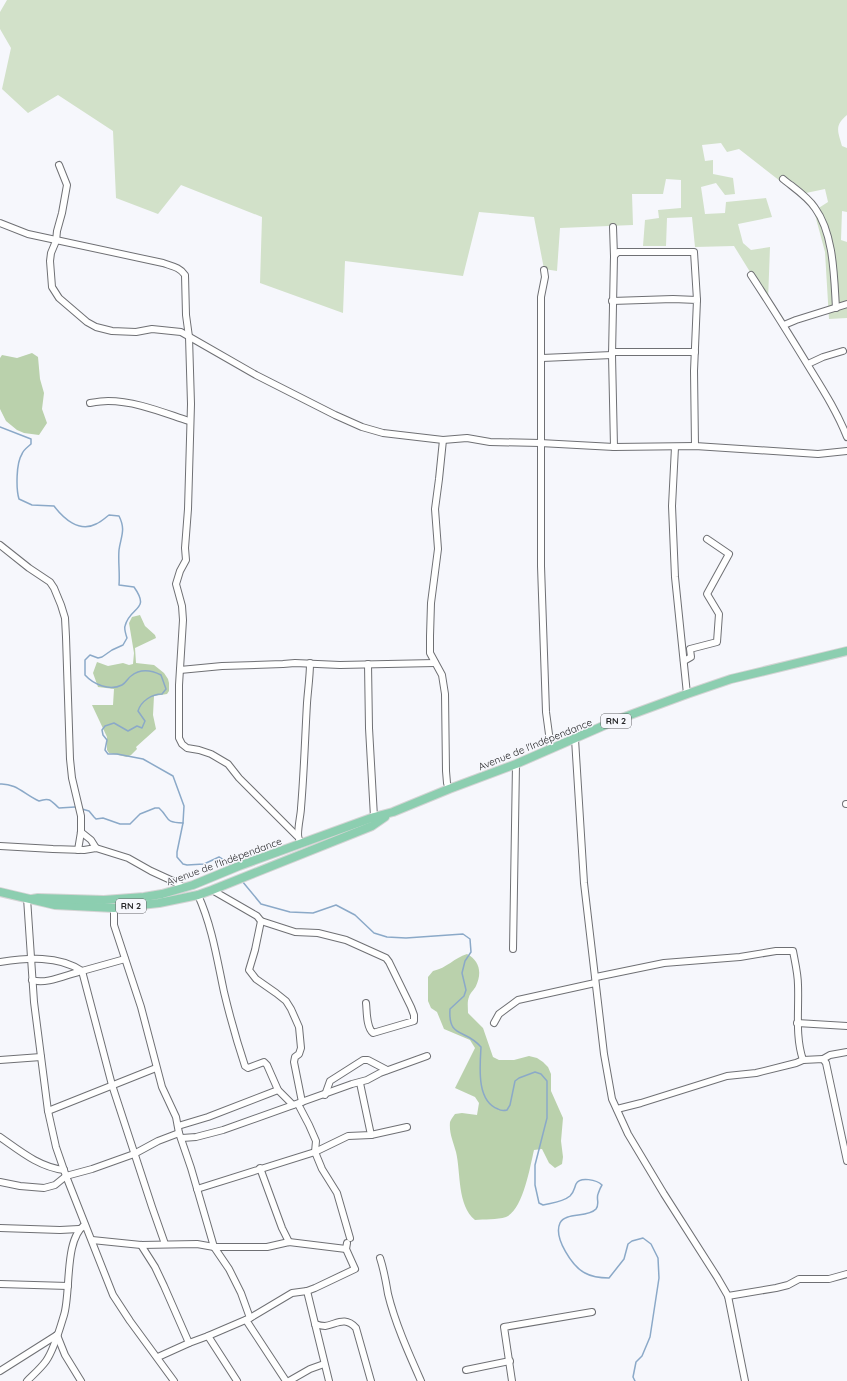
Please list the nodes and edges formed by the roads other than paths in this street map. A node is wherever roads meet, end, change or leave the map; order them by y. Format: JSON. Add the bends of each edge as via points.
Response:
{"nodes":[{"id":1,"x":59,"y":165,"type":"dead end"},
{"id":2,"x":783,"y":179,"type":"dead end"},
{"id":3,"x":0,"y":223,"type":"edge"},
{"id":4,"x":613,"y":227,"type":"dead end"},
{"id":5,"x":56,"y":241,"type":"junction"},
{"id":6,"x":614,"y":256,"type":"junction"},
{"id":7,"x":544,"y":270,"type":"dead end"},
{"id":8,"x":751,"y":275,"type":"dead end"},
{"id":9,"x":697,"y":300,"type":"junction"},
{"id":10,"x":612,"y":301,"type":"junction"},
{"id":11,"x":847,"y":304,"type":"edge"},
{"id":12,"x":836,"y":308,"type":"junction"},
{"id":13,"x":784,"y":325,"type":"junction"},
{"id":14,"x":189,"y":337,"type":"junction"},
{"id":15,"x":843,"y":350,"type":"dead end"},
{"id":16,"x":695,"y":352,"type":"junction"},
{"id":17,"x":612,"y":353,"type":"junction"},
{"id":18,"x":542,"y":358,"type":"junction"},
{"id":19,"x":808,"y":364,"type":"junction"},
{"id":20,"x":90,"y":403,"type":"dead end"},
{"id":21,"x":844,"y":420,"type":"edge"},
{"id":22,"x":190,"y":421,"type":"junction"},
{"id":23,"x":847,"y":437,"type":"edge"},
{"id":24,"x":443,"y":440,"type":"junction"},
{"id":25,"x":540,"y":443,"type":"junction"},
{"id":26,"x":695,"y":446,"type":"junction"},
{"id":27,"x":614,"y":447,"type":"junction"},
{"id":28,"x":675,"y":447,"type":"junction"},
{"id":29,"x":847,"y":450,"type":"edge"},
{"id":30,"x":707,"y":539,"type":"dead end"},
{"id":31,"x":0,"y":545,"type":"edge"},
{"id":32,"x":847,"y":651,"type":"edge"},
{"id":33,"x":684,"y":661,"type":"junction"},
{"id":34,"x":310,"y":663,"type":"junction"},
{"id":35,"x":435,"y":663,"type":"junction"},
{"id":36,"x":368,"y":664,"type":"junction"},
{"id":37,"x":180,"y":670,"type":"junction"},
{"id":38,"x":687,"y":694,"type":"junction"},
{"id":39,"x":575,"y":739,"type":"junction"},
{"id":40,"x":551,"y":749,"type":"junction"},
{"id":41,"x":516,"y":764,"type":"junction"},
{"id":42,"x":449,"y":789,"type":"junction"},
{"id":43,"x":393,"y":812,"type":"junction"},
{"id":44,"x":374,"y":817,"type":"junction"},
{"id":45,"x":81,"y":832,"type":"junction"},
{"id":46,"x":297,"y":836,"type":"junction"},
{"id":47,"x":301,"y":844,"type":"junction"},
{"id":48,"x":0,"y":846,"type":"edge"},
{"id":49,"x":96,"y":848,"type":"junction"},
{"id":50,"x":78,"y":850,"type":"junction"},
{"id":51,"x":184,"y":888,"type":"junction"},
{"id":52,"x":212,"y":890,"type":"junction"},
{"id":53,"x":0,"y":892,"type":"edge"},
{"id":54,"x":198,"y":895,"type":"junction"},
{"id":55,"x":30,"y":899,"type":"junction"},
{"id":56,"x":114,"y":908,"type":"junction"},
{"id":57,"x":262,"y":921,"type":"junction"},
{"id":58,"x":513,"y":949,"type":"dead end"},
{"id":59,"x":32,"y":958,"type":"junction"},
{"id":60,"x":125,"y":959,"type":"junction"},
{"id":61,"x":0,"y":962,"type":"edge"},
{"id":62,"x":82,"y":971,"type":"junction"},
{"id":63,"x":32,"y":980,"type":"junction"},
{"id":64,"x":595,"y":980,"type":"junction"},
{"id":65,"x":366,"y":1002,"type":"dead end"},
{"id":66,"x":494,"y":1023,"type":"dead end"},
{"id":67,"x":797,"y":1023,"type":"junction"},
{"id":68,"x":847,"y":1026,"type":"edge"},
{"id":69,"x":847,"y":1052,"type":"edge"},
{"id":70,"x":426,"y":1056,"type":"dead end"},
{"id":71,"x":41,"y":1057,"type":"junction"},
{"id":72,"x":823,"y":1059,"type":"junction"},
{"id":73,"x":0,"y":1060,"type":"edge"},
{"id":74,"x":804,"y":1060,"type":"junction"},
{"id":75,"x":156,"y":1068,"type":"junction"},
{"id":76,"x":387,"y":1070,"type":"junction"},
{"id":77,"x":360,"y":1083,"type":"junction"},
{"id":78,"x":112,"y":1085,"type":"junction"},
{"id":79,"x":278,"y":1090,"type":"junction"},
{"id":80,"x":325,"y":1094,"type":"junction"},
{"id":81,"x":298,"y":1104,"type":"junction"},
{"id":82,"x":617,"y":1108,"type":"junction"},
{"id":83,"x":48,"y":1110,"type":"junction"},
{"id":84,"x":407,"y":1127,"type":"dead end"},
{"id":85,"x":180,"y":1132,"type":"junction"},
{"id":86,"x":371,"y":1135,"type":"junction"},
{"id":87,"x":0,"y":1137,"type":"edge"},
{"id":88,"x":315,"y":1152,"type":"junction"},
{"id":89,"x":134,"y":1154,"type":"junction"},
{"id":90,"x":847,"y":1161,"type":"edge"},
{"id":91,"x":260,"y":1168,"type":"junction"},
{"id":92,"x":65,"y":1173,"type":"junction"},
{"id":93,"x":0,"y":1182,"type":"edge"},
{"id":94,"x":197,"y":1189,"type":"junction"},
{"id":95,"x":82,"y":1227,"type":"junction"},
{"id":96,"x":0,"y":1228,"type":"edge"},
{"id":97,"x":92,"y":1240,"type":"junction"},
{"id":98,"x":289,"y":1242,"type":"junction"},
{"id":99,"x":348,"y":1243,"type":"junction"},
{"id":100,"x":165,"y":1244,"type":"junction"},
{"id":101,"x":141,"y":1245,"type":"junction"},
{"id":102,"x":214,"y":1247,"type":"junction"},
{"id":103,"x":380,"y":1258,"type":"dead end"},
{"id":104,"x":847,"y":1274,"type":"edge"},
{"id":105,"x":0,"y":1284,"type":"edge"},
{"id":106,"x":68,"y":1286,"type":"junction"},
{"id":107,"x":307,"y":1291,"type":"junction"},
{"id":108,"x":728,"y":1296,"type":"junction"},
{"id":109,"x":592,"y":1312,"type":"dead end"},
{"id":110,"x":248,"y":1319,"type":"junction"},
{"id":111,"x":315,"y":1324,"type":"junction"},
{"id":112,"x":57,"y":1335,"type":"junction"},
{"id":113,"x":208,"y":1336,"type":"junction"},
{"id":114,"x":188,"y":1343,"type":"junction"},
{"id":115,"x":158,"y":1357,"type":"junction"},
{"id":116,"x":510,"y":1361,"type":"junction"},
{"id":117,"x":324,"y":1364,"type":"junction"},
{"id":118,"x":466,"y":1370,"type":"dead end"},
{"id":119,"x":0,"y":1371,"type":"edge"},
{"id":120,"x":35,"y":1373,"type":"junction"},
{"id":121,"x":27,"y":1381,"type":"edge"},
{"id":122,"x":33,"y":1381,"type":"edge"},
{"id":123,"x":81,"y":1381,"type":"edge"},
{"id":124,"x":174,"y":1381,"type":"edge"},
{"id":125,"x":237,"y":1381,"type":"edge"},
{"id":126,"x":287,"y":1381,"type":"edge"},
{"id":127,"x":329,"y":1381,"type":"edge"},
{"id":128,"x":371,"y":1381,"type":"edge"},
{"id":129,"x":421,"y":1381,"type":"edge"},
{"id":130,"x":512,"y":1381,"type":"edge"},
{"id":131,"x":745,"y":1381,"type":"edge"}],
"edges":[{"from":1,"to":5,"type":"street","via":[[67,185]]},
{"from":2,"to":12,"type":"street","via":[[816,208],[829,237]]},
{"from":3,"to":5,"type":"street"},
{"from":4,"to":6,"type":"street"},
{"from":5,"to":14,"type":"street","via":[[163,263],[183,272],[186,280]]},
{"from":5,"to":14,"type":"street","via":[[50,261],[52,287],[59,298],[87,322],[112,331],[166,329],[182,332]]},
{"from":6,"to":9,"type":"street","via":[[618,252],[694,252]]},
{"from":6,"to":10,"type":"street"},
{"from":7,"to":18,"type":"street"},
{"from":8,"to":13,"type":"street"},
{"from":9,"to":10,"type":"street"},
{"from":9,"to":16,"type":"street"},
{"from":10,"to":17,"type":"street"},
{"from":11,"to":12,"type":"street"},
{"from":12,"to":13,"type":"street"},
{"from":13,"to":19,"type":"street"},
{"from":14,"to":22,"type":"street"},
{"from":14,"to":24,"type":"street","via":[[256,375],[362,427],[383,433]]},
{"from":15,"to":19,"type":"street"},
{"from":16,"to":17,"type":"street"},
{"from":16,"to":26,"type":"street"},
{"from":17,"to":18,"type":"street"},
{"from":17,"to":27,"type":"street"},
{"from":18,"to":25,"type":"street"},
{"from":19,"to":21,"type":"street"},
{"from":20,"to":22,"type":"street","via":[[122,402]]},
{"from":21,"to":23,"type":"street"},
{"from":22,"to":37,"type":"street","via":[[186,560],[176,584],[183,620]]},
{"from":24,"to":25,"type":"street","via":[[467,438],[490,442]]},
{"from":24,"to":35,"type":"street","via":[[435,509],[438,549],[431,603],[430,653]]},
{"from":25,"to":27,"type":"street"},
{"from":25,"to":40,"type":"street","via":[[543,651]]},
{"from":26,"to":28,"type":"street"},
{"from":26,"to":29,"type":"street","via":[[818,454]]},
{"from":27,"to":28,"type":"street"},
{"from":28,"to":33,"type":"street","via":[[672,506],[675,577]]},
{"from":30,"to":33,"type":"street","via":[[729,554],[707,594],[719,614],[717,642],[690,650],[691,657]]},
{"from":31,"to":45,"type":"street","via":[[50,582],[65,618],[70,759],[81,816]]},
{"from":32,"to":38,"type":"main road","name":"Avenue de l'Indépendance","number":"RN 2"},
{"from":33,"to":38,"type":"street"},
{"from":34,"to":36,"type":"street"},
{"from":34,"to":37,"type":"street"},
{"from":34,"to":46,"type":"street","via":[[300,824]]},
{"from":35,"to":36,"type":"street"},
{"from":35,"to":42,"type":"street","via":[[442,675],[445,694],[446,771]]},
{"from":36,"to":44,"type":"street"},
{"from":37,"to":46,"type":"street","via":[[179,738],[182,744],[223,760]]},
{"from":38,"to":39,"type":"main road","name":"Avenue de l'Indépendance","number":"RN 2","via":[[619,719]]},
{"from":39,"to":40,"type":"main road","name":"Avenue de l'Indépendance","number":"RN 2"},
{"from":39,"to":64,"type":"street","via":[[584,883]]},
{"from":40,"to":41,"type":"main road","name":"Avenue de l'Indépendance","number":"RN 2"},
{"from":41,"to":42,"type":"main road","name":"Avenue de l'Indépendance","number":"RN 2"},
{"from":41,"to":58,"type":"street"},
{"from":42,"to":43,"type":"main road","name":"Avenue de l'Indépendance","number":"RN 2"},
{"from":43,"to":44,"type":"main road","name":"Avenue de l'Indépendance","number":"RN 2"},
{"from":43,"to":52,"type":"main road","name":"Avenue de l'Indépendance","number":"RN 2","via":[[372,826]]},
{"from":44,"to":47,"type":"main road","name":"Avenue de l'Indépendance","number":"RN 2"},
{"from":45,"to":49,"type":"street"},
{"from":45,"to":50,"type":"street"},
{"from":46,"to":47,"type":"street"},
{"from":47,"to":51,"type":"main road","name":"Avenue de l'Indépendance","number":"RN 2"},
{"from":48,"to":50,"type":"street"},
{"from":49,"to":50,"type":"street"},
{"from":49,"to":51,"type":"street","via":[[128,858]]},
{"from":51,"to":55,"type":"main road","name":"Avenue de l'Indépendance","number":"RN 2","via":[[156,895],[122,899]]},
{"from":52,"to":54,"type":"main road","name":"Avenue de l'Indépendance","number":"RN 2"},
{"from":52,"to":57,"type":"street"},
{"from":53,"to":55,"type":"main road","name":"Avenue de l'Indépendance","number":"RN 2"},
{"from":54,"to":56,"type":"main road","name":"Avenue de l'Indépendance","number":"RN 2","via":[[160,903]]},
{"from":54,"to":79,"type":"street","via":[[206,912],[227,1006],[245,1066],[248,1068],[264,1062]]},
{"from":55,"to":56,"type":"main road","name":"Avenue de l'Indépendance","number":"RN 2","via":[[55,906]]},
{"from":55,"to":59,"type":"street"},
{"from":56,"to":60,"type":"street","via":[[114,925]]},
{"from":57,"to":65,"type":"street","via":[[295,932],[318,933],[342,939],[386,958],[411,1007],[414,1021],[373,1033],[370,1031]]},
{"from":57,"to":81,"type":"street","via":[[249,970],[256,979],[286,1001],[299,1027],[301,1048],[294,1062]]},
{"from":59,"to":61,"type":"street"},
{"from":59,"to":62,"type":"street","via":[[60,961]]},
{"from":59,"to":63,"type":"street"},
{"from":60,"to":62,"type":"street"},
{"from":60,"to":75,"type":"street","via":[[141,1007]]},
{"from":62,"to":63,"type":"street","via":[[45,981]]},
{"from":62,"to":78,"type":"street"},
{"from":63,"to":71,"type":"street"},
{"from":64,"to":66,"type":"street","via":[[518,1000],[499,1014]]},
{"from":64,"to":67,"type":"street","via":[[664,963],[793,951],[798,983]]},
{"from":64,"to":82,"type":"street","via":[[604,1054],[612,1099]]},
{"from":67,"to":68,"type":"street"},
{"from":67,"to":74,"type":"street"},
{"from":69,"to":72,"type":"street"},
{"from":70,"to":76,"type":"street"},
{"from":71,"to":73,"type":"street"},
{"from":71,"to":83,"type":"street"},
{"from":72,"to":74,"type":"street"},
{"from":72,"to":90,"type":"street","via":[[826,1063]]},
{"from":74,"to":82,"type":"street","via":[[756,1073],[727,1076]]},
{"from":75,"to":78,"type":"street"},
{"from":75,"to":85,"type":"street"},
{"from":76,"to":77,"type":"street"},
{"from":76,"to":80,"type":"street","via":[[363,1060],[330,1081]]},
{"from":77,"to":80,"type":"street"},
{"from":77,"to":86,"type":"street"},
{"from":78,"to":83,"type":"street"},
{"from":78,"to":89,"type":"street"},
{"from":79,"to":81,"type":"street"},
{"from":79,"to":85,"type":"street","via":[[208,1117]]},
{"from":80,"to":81,"type":"street"},
{"from":81,"to":85,"type":"street","via":[[196,1137]]},
{"from":81,"to":88,"type":"street","via":[[316,1141]]},
{"from":82,"to":108,"type":"street","via":[[628,1134]]},
{"from":83,"to":92,"type":"street"},
{"from":84,"to":86,"type":"street"},
{"from":85,"to":89,"type":"street"},
{"from":85,"to":94,"type":"street"},
{"from":86,"to":88,"type":"street","via":[[348,1136]]},
{"from":87,"to":92,"type":"street","via":[[40,1164]]},
{"from":88,"to":91,"type":"street"},
{"from":88,"to":99,"type":"street","via":[[322,1169],[337,1192]]},
{"from":89,"to":92,"type":"street","via":[[92,1169]]},
{"from":89,"to":100,"type":"street"},
{"from":91,"to":94,"type":"street"},
{"from":91,"to":98,"type":"street"},
{"from":92,"to":93,"type":"street","via":[[55,1185],[44,1188]]},
{"from":92,"to":95,"type":"street"},
{"from":94,"to":102,"type":"street"},
{"from":95,"to":96,"type":"street","via":[[60,1230]]},
{"from":95,"to":97,"type":"street"},
{"from":95,"to":106,"type":"street","via":[[75,1240]]},
{"from":97,"to":101,"type":"street"},
{"from":97,"to":115,"type":"street","via":[[113,1295],[138,1333]]},
{"from":98,"to":99,"type":"street"},
{"from":98,"to":102,"type":"street","via":[[267,1248]]},
{"from":99,"to":107,"type":"street","via":[[355,1269]]},
{"from":100,"to":101,"type":"street"},
{"from":100,"to":102,"type":"street"},
{"from":101,"to":114,"type":"street","via":[[155,1267]]},
{"from":102,"to":110,"type":"street","via":[[241,1293]]},
{"from":103,"to":129,"type":"street","via":[[399,1328]]},
{"from":104,"to":108,"type":"street","via":[[829,1279],[796,1280],[776,1288]]},
{"from":105,"to":106,"type":"street"},
{"from":106,"to":112,"type":"street","via":[[65,1314]]},
{"from":107,"to":110,"type":"street","via":[[292,1293]]},
{"from":107,"to":111,"type":"street"},
{"from":108,"to":131,"type":"street"},
{"from":109,"to":116,"type":"street","via":[[504,1327]]},
{"from":110,"to":113,"type":"street"},
{"from":110,"to":126,"type":"street"},
{"from":111,"to":117,"type":"street"},
{"from":111,"to":128,"type":"street","via":[[353,1324]]},
{"from":112,"to":119,"type":"street"},
{"from":112,"to":120,"type":"street","via":[[47,1360]]},
{"from":112,"to":123,"type":"street","via":[[65,1355]]},
{"from":113,"to":114,"type":"street"},
{"from":113,"to":125,"type":"street"},
{"from":114,"to":115,"type":"street"},
{"from":115,"to":124,"type":"street"},
{"from":116,"to":118,"type":"street"},
{"from":116,"to":130,"type":"street"},
{"from":117,"to":126,"type":"street"},
{"from":117,"to":127,"type":"street"},
{"from":120,"to":121,"type":"street"},
{"from":120,"to":122,"type":"street"}]}
